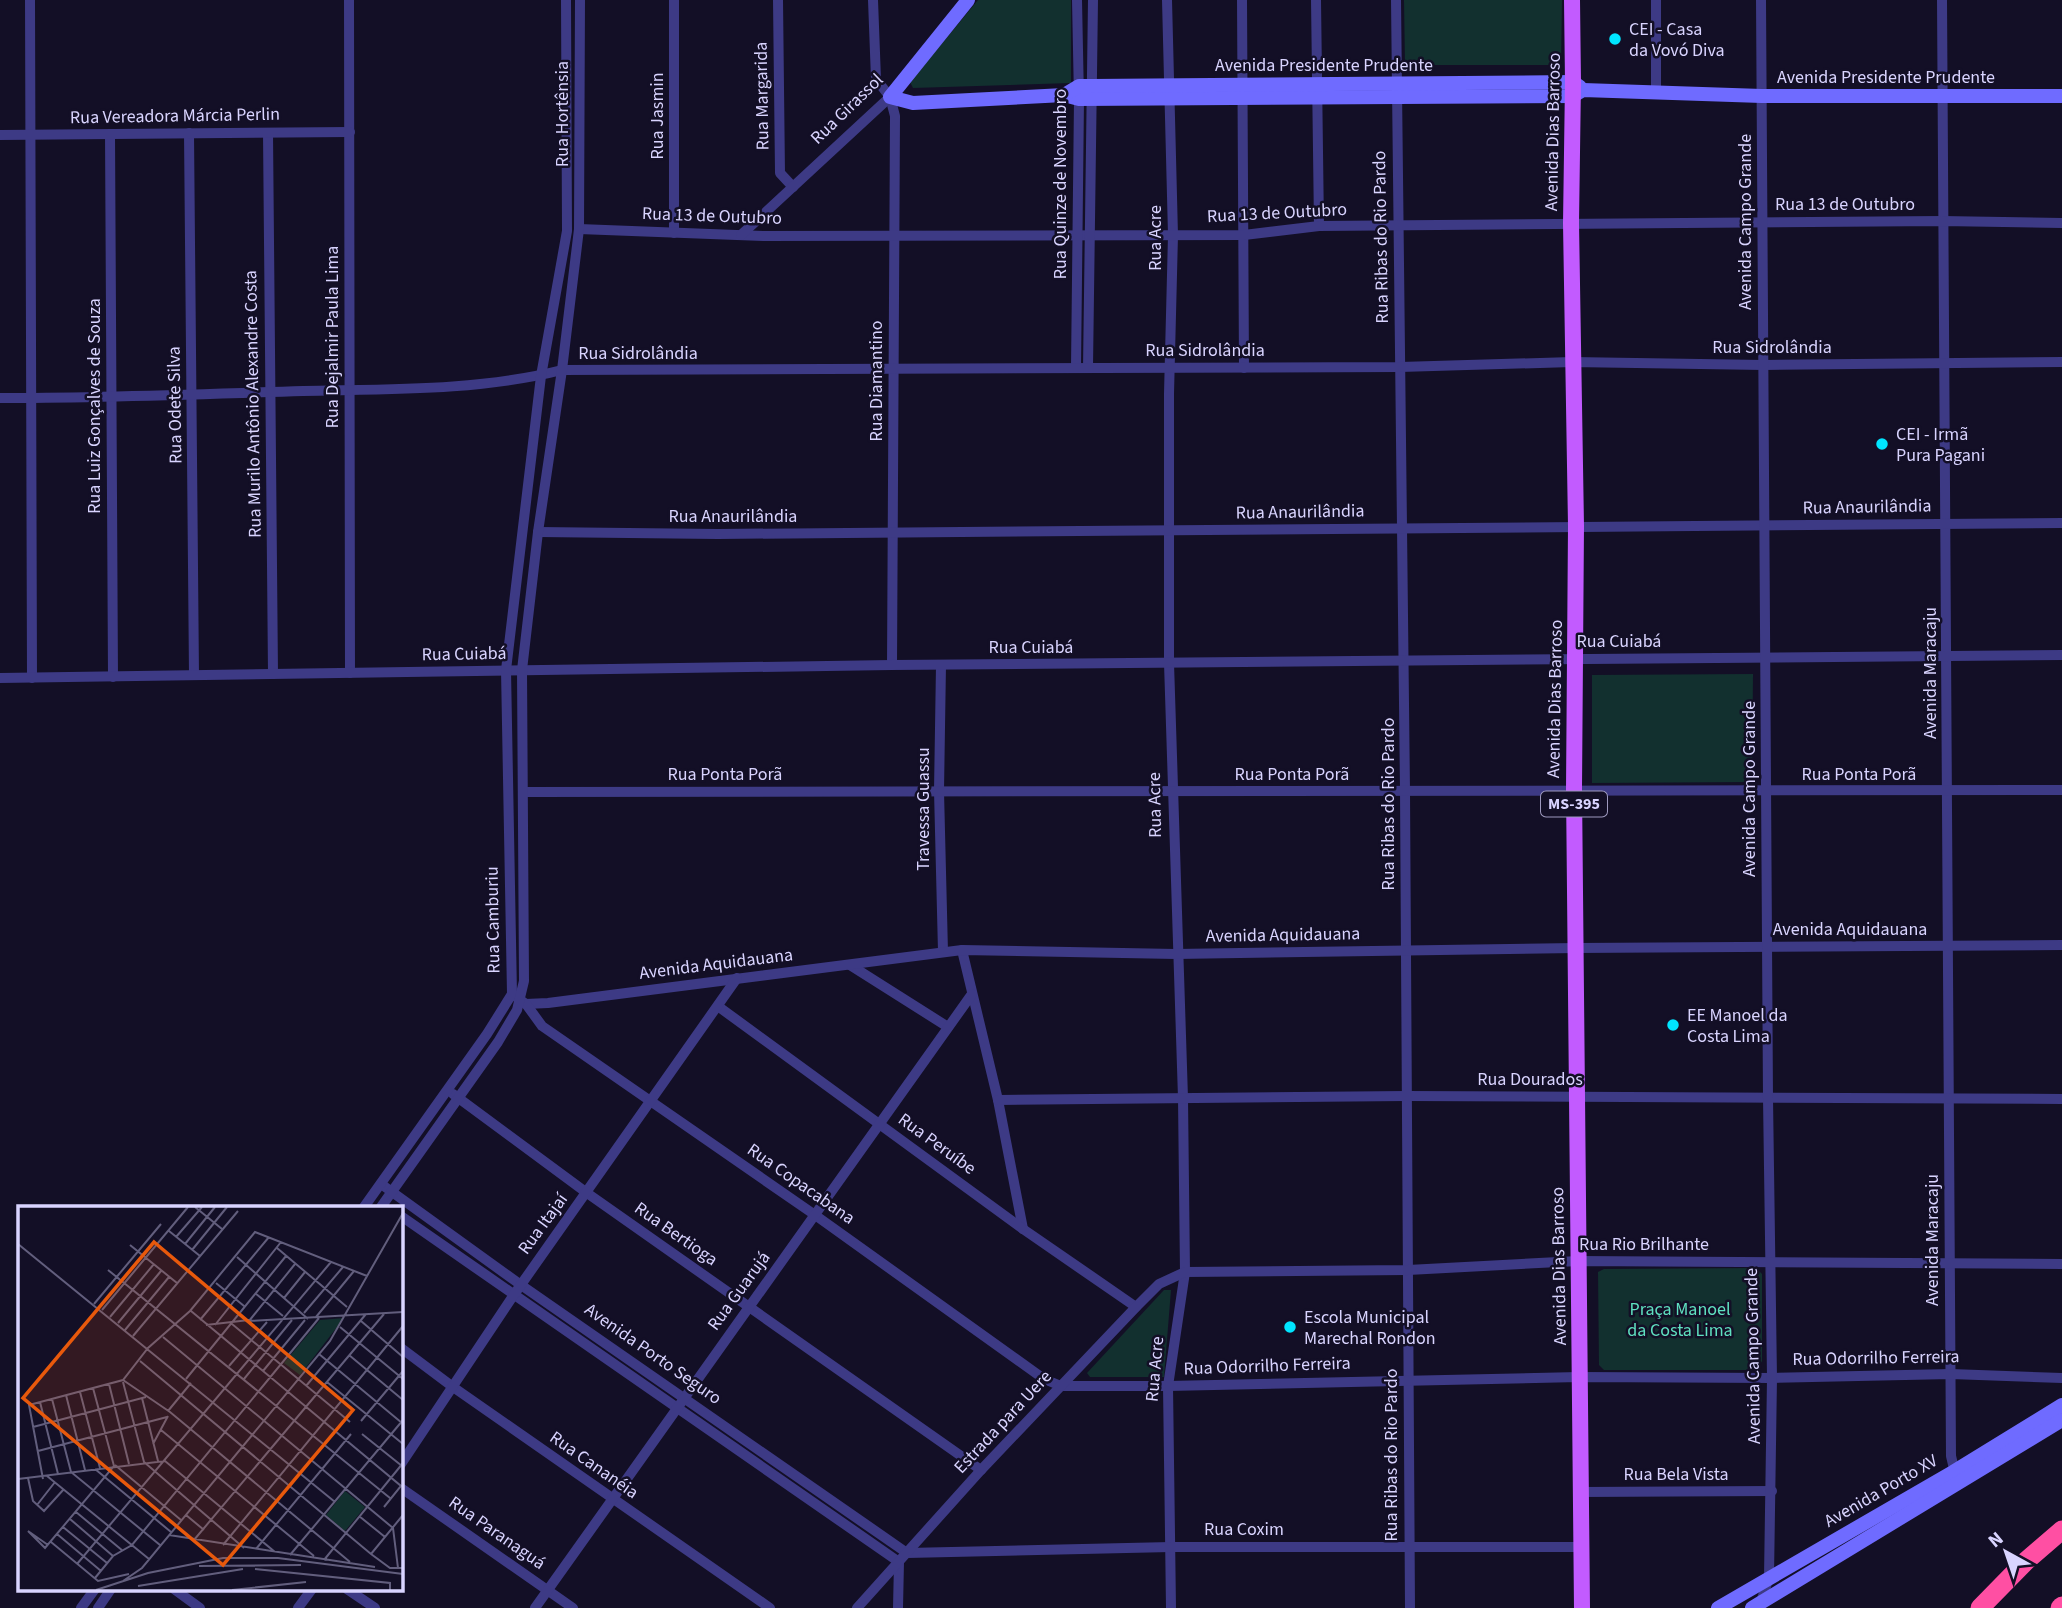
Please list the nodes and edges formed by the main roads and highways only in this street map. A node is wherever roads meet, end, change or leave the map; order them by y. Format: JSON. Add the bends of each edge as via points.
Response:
{"nodes":[{"id":1,"x":1572,"y":0,"type":"edge"},
{"id":2,"x":2062,"y":1530,"type":"edge"},
{"id":3,"x":1582,"y":1608,"type":"edge"},
{"id":4,"x":1980,"y":1608,"type":"edge"}],
"edges":[{"from":1,"to":3,"type":"main road","name":"Avenida Dias Barroso","number":"MS-395"},
{"from":2,"to":4,"type":"highway"}]}
